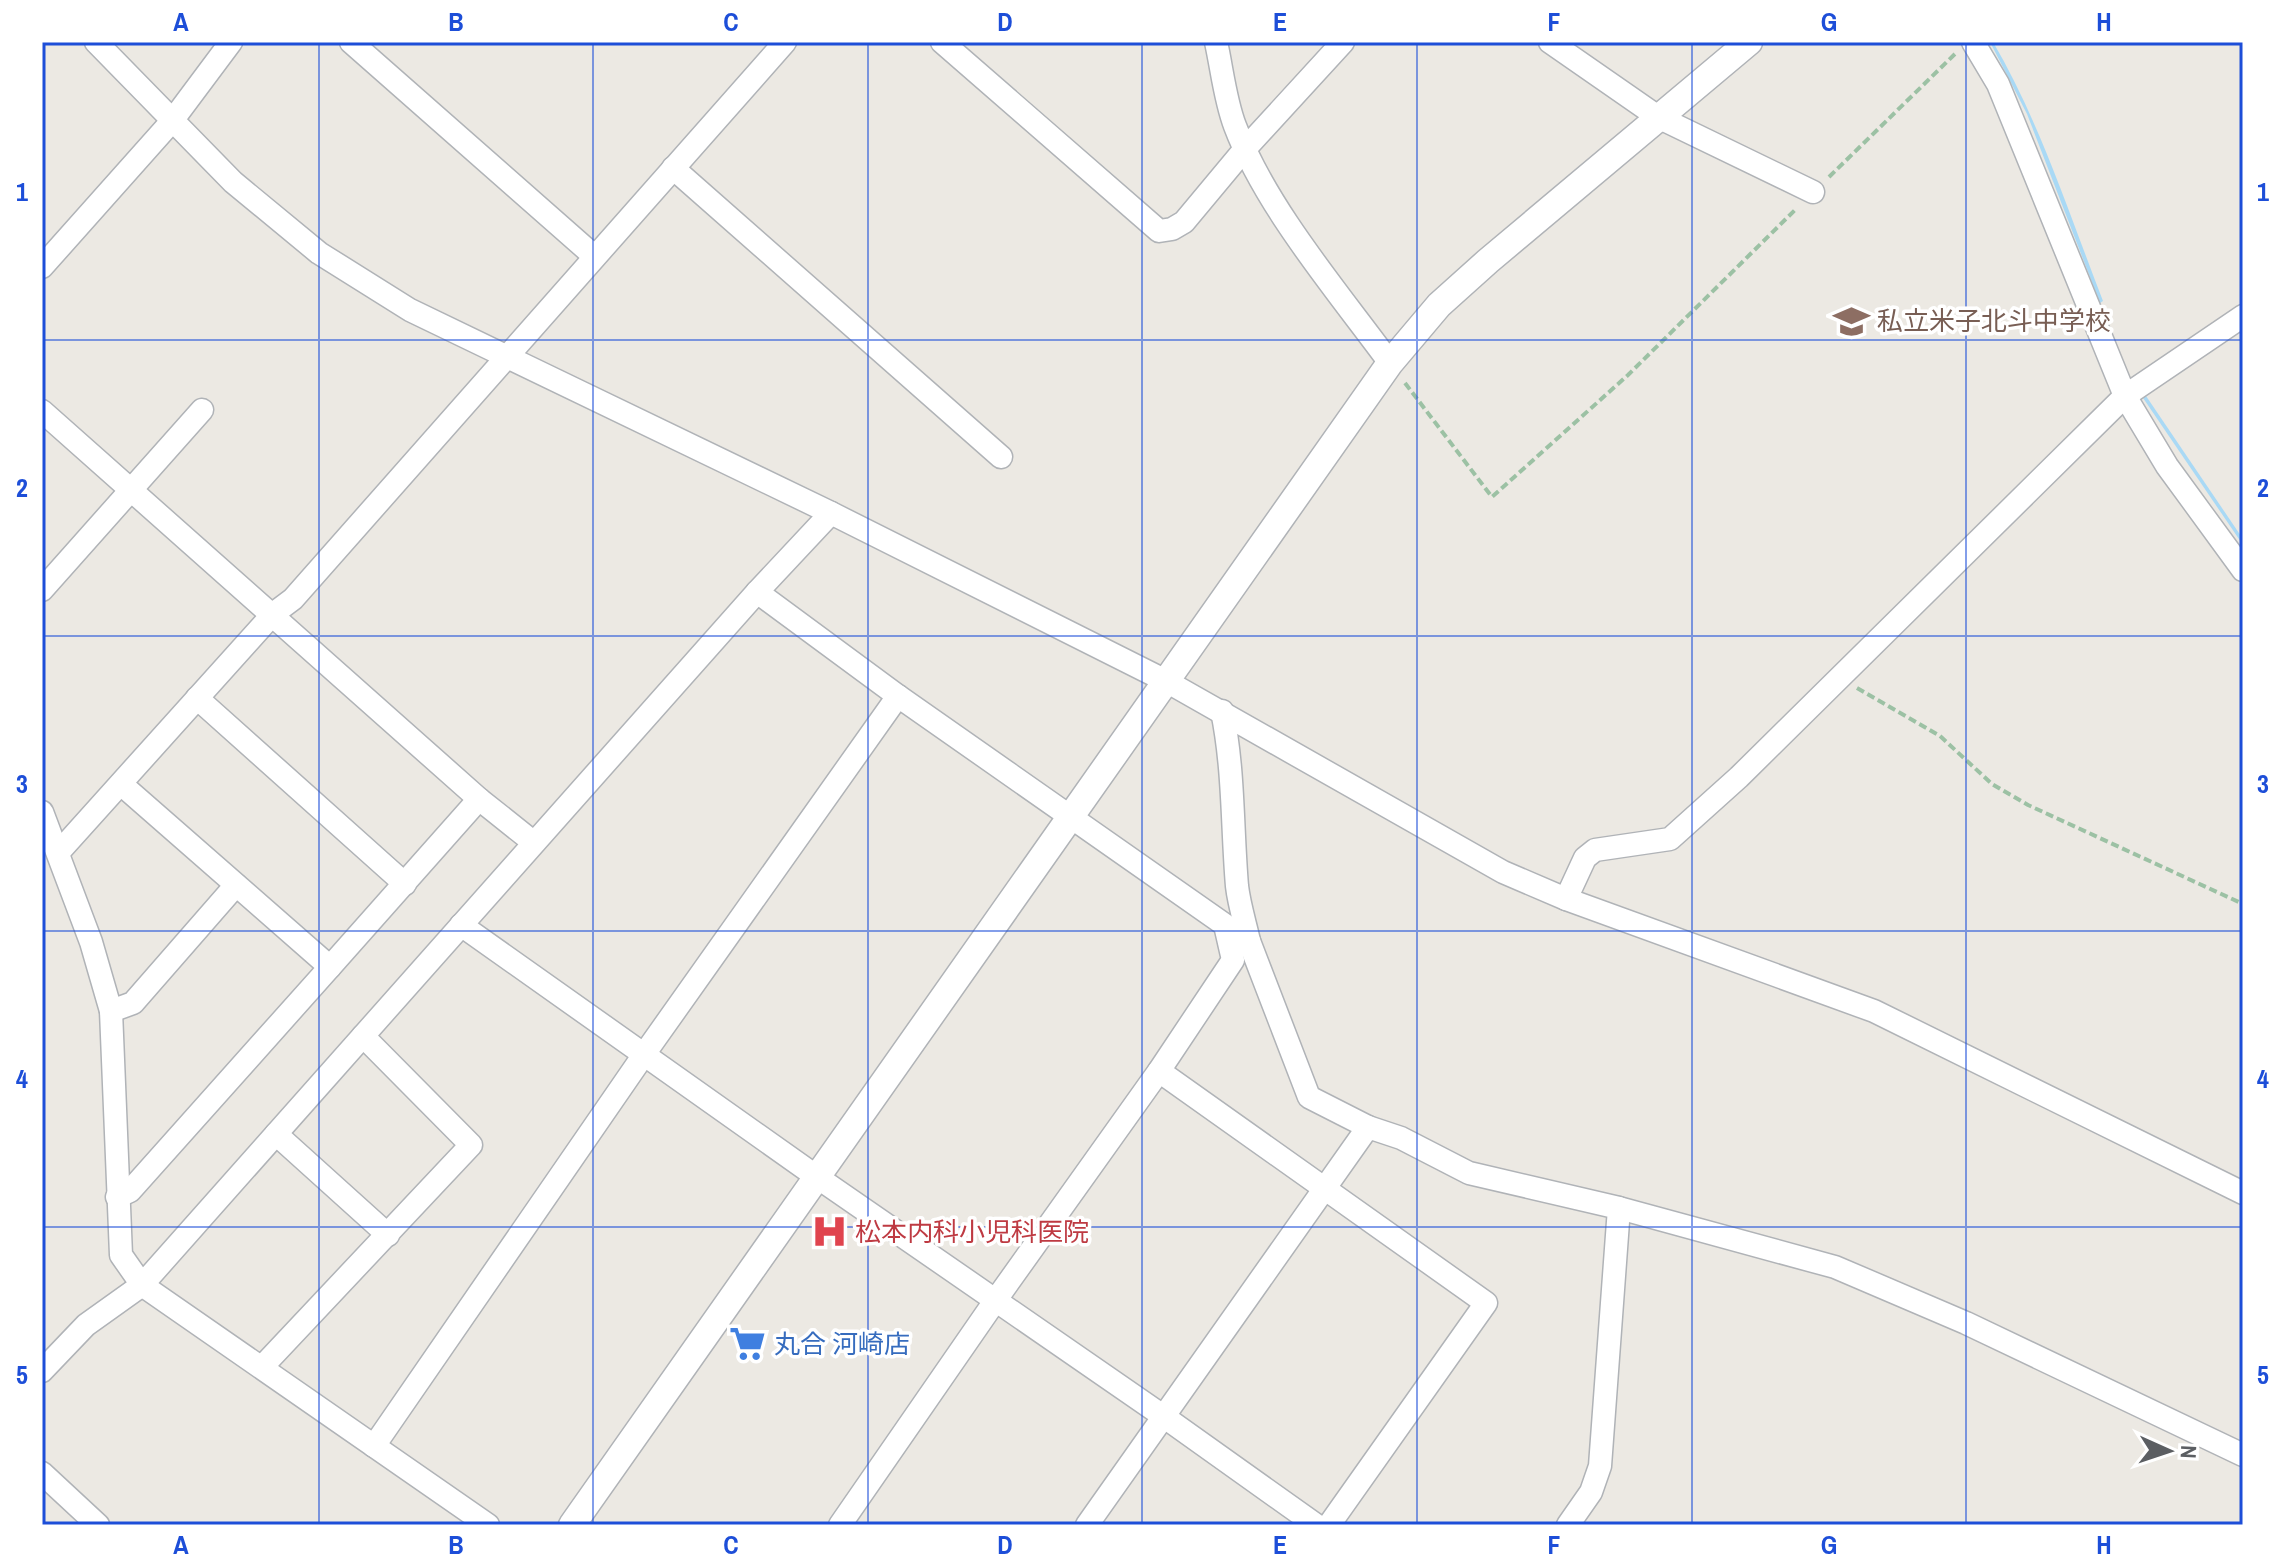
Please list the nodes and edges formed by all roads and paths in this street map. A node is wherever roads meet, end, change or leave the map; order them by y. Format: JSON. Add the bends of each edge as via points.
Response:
{"nodes":[{"id":1,"x":96,"y":42,"type":"edge"},
{"id":2,"x":231,"y":42,"type":"edge"},
{"id":3,"x":351,"y":42,"type":"edge"},
{"id":4,"x":785,"y":42,"type":"edge"},
{"id":5,"x":942,"y":42,"type":"edge"},
{"id":6,"x":1216,"y":42,"type":"edge"},
{"id":7,"x":1343,"y":42,"type":"edge"},
{"id":8,"x":1550,"y":42,"type":"edge"},
{"id":9,"x":1749,"y":42,"type":"edge"},
{"id":10,"x":1970,"y":42,"type":"edge"},
{"id":11,"x":1658,"y":117,"type":"junction"},
{"id":12,"x":172,"y":121,"type":"junction"},
{"id":13,"x":1244,"y":150,"type":"junction"},
{"id":14,"x":673,"y":168,"type":"junction"},
{"id":15,"x":1813,"y":192,"type":"junction"},
{"id":16,"x":594,"y":256,"type":"junction"},
{"id":17,"x":42,"y":267,"type":"edge"},
{"id":18,"x":2239,"y":322,"type":"edge"},
{"id":19,"x":507,"y":357,"type":"junction"},
{"id":20,"x":1390,"y":363,"type":"junction"},
{"id":21,"x":2125,"y":396,"type":"junction"},
{"id":22,"x":202,"y":410,"type":"dead end"},
{"id":23,"x":42,"y":411,"type":"edge"},
{"id":24,"x":1001,"y":457,"type":"dead end"},
{"id":25,"x":129,"y":490,"type":"junction"},
{"id":26,"x":831,"y":513,"type":"junction"},
{"id":27,"x":2243,"y":570,"type":"edge"},
{"id":28,"x":42,"y":590,"type":"edge"},
{"id":29,"x":757,"y":592,"type":"junction"},
{"id":30,"x":273,"y":614,"type":"junction"},
{"id":31,"x":1839,"y":678,"type":"junction"},
{"id":32,"x":1166,"y":681,"type":"junction"},
{"id":33,"x":898,"y":696,"type":"junction"},
{"id":34,"x":197,"y":698,"type":"junction"},
{"id":35,"x":1222,"y":711,"type":"junction"},
{"id":36,"x":121,"y":784,"type":"junction"},
{"id":37,"x":479,"y":799,"type":"junction"},
{"id":38,"x":42,"y":812,"type":"edge"},
{"id":39,"x":1072,"y":816,"type":"junction"},
{"id":40,"x":533,"y":842,"type":"junction"},
{"id":41,"x":58,"y":853,"type":"junction"},
{"id":42,"x":405,"y":884,"type":"junction"},
{"id":43,"x":236,"y":885,"type":"junction"},
{"id":44,"x":1566,"y":899,"type":"junction"},
{"id":45,"x":2243,"y":904,"type":"edge"},
{"id":46,"x":461,"y":925,"type":"junction"},
{"id":47,"x":1240,"y":943,"type":"junction"},
{"id":48,"x":330,"y":967,"type":"junction"},
{"id":49,"x":111,"y":1011,"type":"junction"},
{"id":50,"x":363,"y":1036,"type":"junction"},
{"id":51,"x":645,"y":1053,"type":"junction"},
{"id":52,"x":1159,"y":1071,"type":"junction"},
{"id":53,"x":1368,"y":1127,"type":"junction"},
{"id":54,"x":276,"y":1134,"type":"junction"},
{"id":55,"x":817,"y":1177,"type":"junction"},
{"id":56,"x":1325,"y":1188,"type":"junction"},
{"id":57,"x":2243,"y":1193,"type":"edge"},
{"id":58,"x":117,"y":1197,"type":"junction"},
{"id":59,"x":1619,"y":1208,"type":"junction"},
{"id":60,"x":388,"y":1235,"type":"junction"},
{"id":61,"x":142,"y":1285,"type":"junction"},
{"id":62,"x":995,"y":1301,"type":"junction"},
{"id":63,"x":262,"y":1367,"type":"junction"},
{"id":64,"x":42,"y":1371,"type":"edge"},
{"id":65,"x":1163,"y":1416,"type":"junction"},
{"id":66,"x":374,"y":1446,"type":"junction"},
{"id":67,"x":2243,"y":1455,"type":"edge"},
{"id":68,"x":42,"y":1473,"type":"edge"},
{"id":69,"x":98,"y":1525,"type":"edge"},
{"id":70,"x":488,"y":1525,"type":"edge"},
{"id":71,"x":572,"y":1525,"type":"edge"},
{"id":72,"x":840,"y":1525,"type":"edge"},
{"id":73,"x":1087,"y":1525,"type":"edge"},
{"id":74,"x":1316,"y":1525,"type":"edge"},
{"id":75,"x":1329,"y":1525,"type":"edge"},
{"id":76,"x":1568,"y":1525,"type":"edge"}],
"edges":[{"from":1,"to":12,"type":"street"},
{"from":2,"to":12,"type":"street"},
{"from":3,"to":16,"type":"street"},
{"from":4,"to":14,"type":"street"},
{"from":5,"to":13,"type":"street","via":[[1159,231],[1184,222]]},
{"from":6,"to":13,"type":"street"},
{"from":7,"to":13,"type":"street"},
{"from":8,"to":11,"type":"street"},
{"from":9,"to":11,"type":"street"},
{"from":10,"to":15,"type":"path"},
{"from":10,"to":21,"type":"street","via":[[1998,84]]},
{"from":11,"to":15,"type":"street"},
{"from":11,"to":20,"type":"street","via":[[1439,305]]},
{"from":12,"to":17,"type":"street"},
{"from":12,"to":19,"type":"street","via":[[233,182],[319,253],[410,310]]},
{"from":13,"to":20,"type":"street","via":[[1279,210]]},
{"from":14,"to":16,"type":"street"},
{"from":14,"to":24,"type":"street"},
{"from":15,"to":20,"type":"path","via":[[1628,375],[1492,497]]},
{"from":16,"to":19,"type":"street"},
{"from":18,"to":21,"type":"street"},
{"from":19,"to":26,"type":"street"},
{"from":19,"to":30,"type":"street","via":[[293,599]]},
{"from":20,"to":32,"type":"street"},
{"from":21,"to":27,"type":"street","via":[[2167,466]]},
{"from":21,"to":31,"type":"street"},
{"from":22,"to":25,"type":"street"},
{"from":23,"to":25,"type":"street"},
{"from":25,"to":28,"type":"street"},
{"from":25,"to":30,"type":"street"},
{"from":26,"to":29,"type":"street"},
{"from":26,"to":32,"type":"street"},
{"from":29,"to":33,"type":"street"},
{"from":29,"to":40,"type":"street"},
{"from":30,"to":34,"type":"street"},
{"from":30,"to":37,"type":"street"},
{"from":31,"to":44,"type":"street","via":[[1670,839],[1595,850],[1585,858]]},
{"from":31,"to":45,"type":"path","via":[[1940,736],[1992,784],[2028,805]]},
{"from":32,"to":35,"type":"street"},
{"from":32,"to":39,"type":"street"},
{"from":33,"to":39,"type":"street"},
{"from":33,"to":51,"type":"street"},
{"from":34,"to":36,"type":"street"},
{"from":34,"to":42,"type":"street"},
{"from":35,"to":44,"type":"street","via":[[1503,872]]},
{"from":35,"to":47,"type":"street"},
{"from":36,"to":41,"type":"street"},
{"from":36,"to":43,"type":"street"},
{"from":37,"to":40,"type":"street"},
{"from":37,"to":42,"type":"street"},
{"from":38,"to":41,"type":"street"},
{"from":39,"to":47,"type":"street","via":[[1225,925]]},
{"from":39,"to":55,"type":"street"},
{"from":40,"to":46,"type":"street"},
{"from":41,"to":49,"type":"street"},
{"from":42,"to":48,"type":"street"},
{"from":43,"to":48,"type":"street"},
{"from":43,"to":49,"type":"street","via":[[133,1003]]},
{"from":44,"to":57,"type":"street","via":[[1874,1011]]},
{"from":46,"to":50,"type":"street"},
{"from":46,"to":51,"type":"street"},
{"from":47,"to":52,"type":"street"},
{"from":47,"to":53,"type":"street","via":[[1309,1097]]},
{"from":48,"to":58,"type":"street","via":[[130,1191]]},
{"from":49,"to":58,"type":"street"},
{"from":50,"to":54,"type":"street"},
{"from":50,"to":60,"type":"street","via":[[471,1145]]},
{"from":51,"to":55,"type":"street"},
{"from":51,"to":66,"type":"street"},
{"from":52,"to":56,"type":"street"},
{"from":52,"to":62,"type":"street"},
{"from":53,"to":56,"type":"street"},
{"from":53,"to":59,"type":"street","via":[[1469,1173]]},
{"from":54,"to":60,"type":"street"},
{"from":54,"to":61,"type":"street"},
{"from":55,"to":62,"type":"street"},
{"from":55,"to":71,"type":"street"},
{"from":56,"to":65,"type":"street"},
{"from":56,"to":75,"type":"street","via":[[1486,1303]]},
{"from":58,"to":61,"type":"street","via":[[121,1255]]},
{"from":59,"to":67,"type":"street","via":[[1835,1267]]},
{"from":59,"to":76,"type":"street","via":[[1600,1466],[1591,1492]]},
{"from":60,"to":63,"type":"street"},
{"from":61,"to":63,"type":"street"},
{"from":61,"to":64,"type":"street","via":[[86,1325]]},
{"from":62,"to":65,"type":"street"},
{"from":62,"to":72,"type":"street"},
{"from":63,"to":66,"type":"street"},
{"from":65,"to":73,"type":"street"},
{"from":65,"to":74,"type":"street"},
{"from":66,"to":70,"type":"street"},
{"from":68,"to":69,"type":"street"}]}
